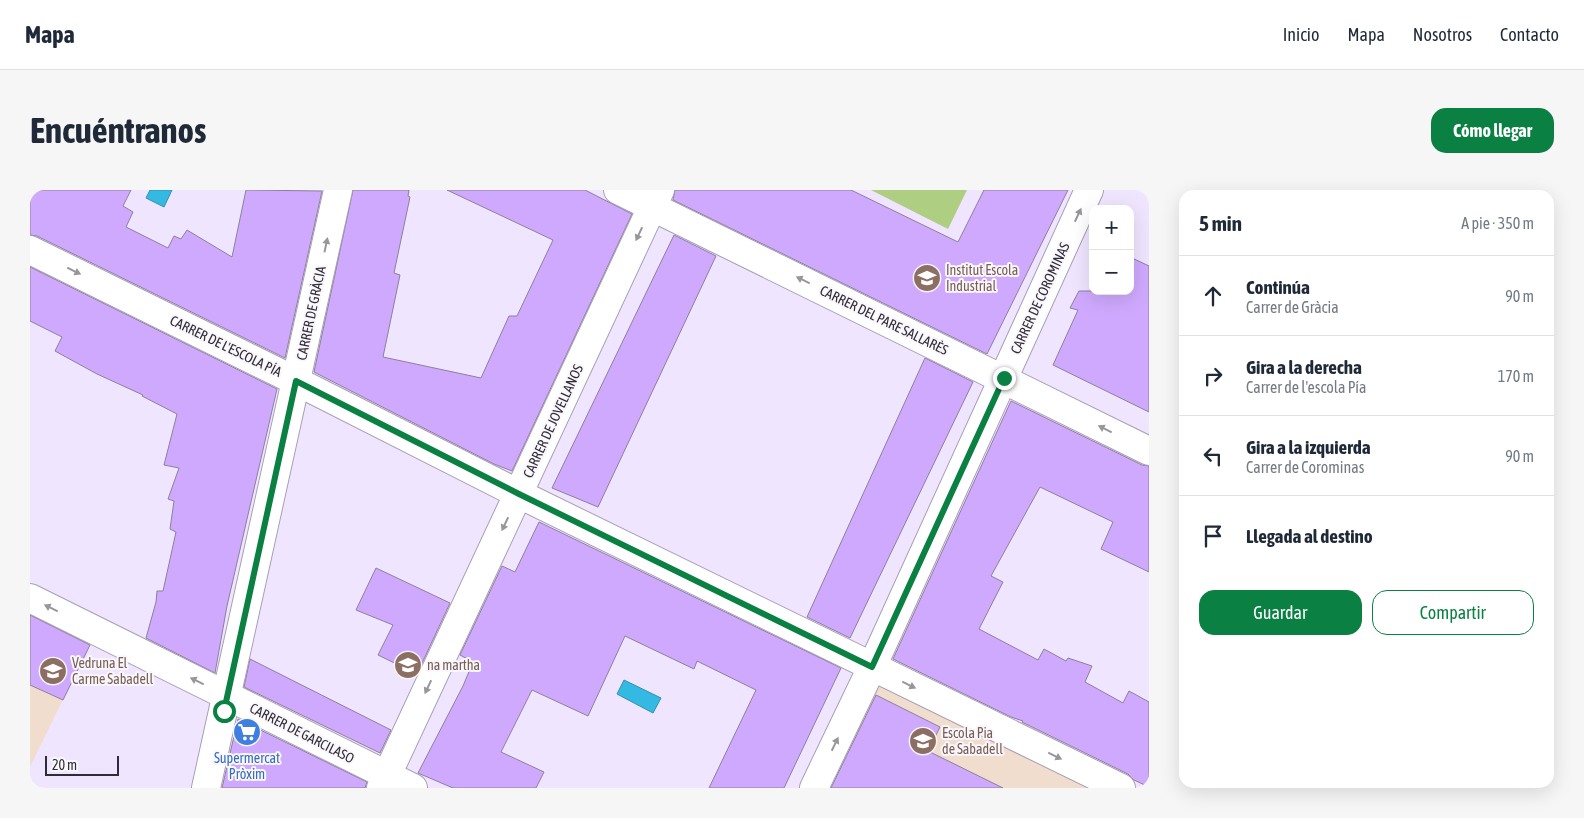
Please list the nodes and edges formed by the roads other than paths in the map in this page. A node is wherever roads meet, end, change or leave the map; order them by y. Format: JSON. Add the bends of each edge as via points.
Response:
{"nodes":[{"id":1,"x":338,"y":190,"type":"edge"},
{"id":2,"x":618,"y":190,"type":"edge"},
{"id":3,"x":1089,"y":190,"type":"edge"},
{"id":4,"x":656,"y":198,"type":"edge"},
{"id":5,"x":30,"y":250,"type":"edge"},
{"id":6,"x":1004,"y":378,"type":"junction"},
{"id":7,"x":296,"y":381,"type":"junction"},
{"id":8,"x":1149,"y":451,"type":"edge"},
{"id":9,"x":519,"y":494,"type":"junction"},
{"id":10,"x":30,"y":598,"type":"edge"},
{"id":11,"x":872,"y":667,"type":"junction"},
{"id":12,"x":227,"y":695,"type":"junction"},
{"id":13,"x":384,"y":782,"type":"edge"},
{"id":14,"x":206,"y":788,"type":"edge"},
{"id":15,"x":413,"y":788,"type":"edge"},
{"id":16,"x":814,"y":788,"type":"edge"},
{"id":17,"x":1121,"y":788,"type":"edge"}],
"edges":[{"from":7,"to":1,"type":"street","name":"CARRER DE GRÀCIA","one_way":true},
{"from":2,"to":4,"type":"street","name":"CARRER DEL PARE SALLARÈS"},
{"from":6,"to":3,"type":"street","name":"CARRER DE COROMINAS","one_way":true},
{"from":6,"to":4,"type":"street","name":"CARRER DEL PARE SALLARÈS","one_way":true},
{"from":4,"to":9,"type":"street","name":"CARRER DE JOVELLANOS","one_way":true},
{"from":5,"to":7,"type":"street","name":"CARRER DE L'ESCOLA PÍA","one_way":true},
{"from":8,"to":6,"type":"street","name":"CARRER DEL PARE SALLARÈS","one_way":true},
{"from":6,"to":11,"type":"street","name":"CARRER DE COROMINAS"},
{"from":7,"to":9,"type":"street","name":"CARRER DE L'ESCOLA PÍA"},
{"from":7,"to":12,"type":"street","name":"CARRER DE GRÀCIA"},
{"from":9,"to":11,"type":"street","name":"CARRER DE L'ESCOLA PÍA"},
{"from":9,"to":13,"type":"street","name":"CARRER DE JOVELLANOS","one_way":true},
{"from":12,"to":10,"type":"street","name":"CARRER DE GARCILASO","one_way":true},
{"from":16,"to":11,"type":"street","name":"CARRER DE COROMINAS","one_way":true},
{"from":11,"to":17,"type":"street","name":"CARRER DE L'ESCOLA PÍA","one_way":true},
{"from":12,"to":13,"type":"street","name":"CARRER DE GARCILASO"},
{"from":12,"to":14,"type":"street","name":"CARRER DE GRÀCIA"},
{"from":13,"to":15,"type":"street","name":"CARRER DE GARCILASO"}]}
